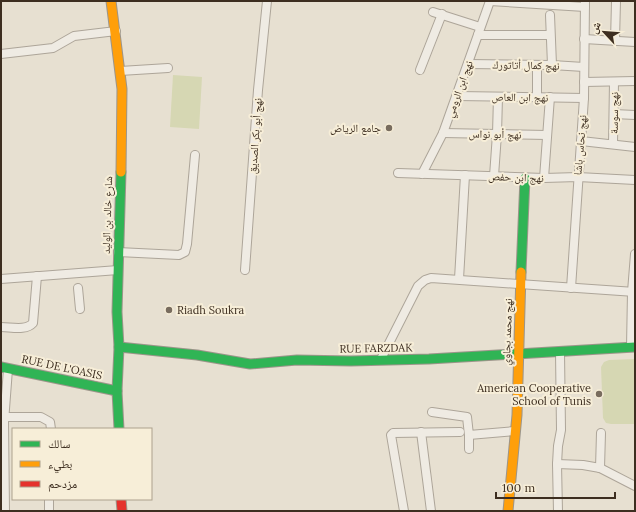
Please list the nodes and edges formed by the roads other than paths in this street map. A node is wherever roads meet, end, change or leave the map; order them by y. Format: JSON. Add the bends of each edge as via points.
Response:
{"nodes":[{"id":1,"x":266,"y":1,"type":"edge"},
{"id":2,"x":490,"y":1,"type":"edge"},
{"id":3,"x":616,"y":1,"type":"edge"},
{"id":4,"x":112,"y":2,"type":"edge"},
{"id":5,"x":532,"y":3,"type":"edge"},
{"id":6,"x":585,"y":4,"type":"edge"},
{"id":7,"x":433,"y":12,"type":"dead end"},
{"id":8,"x":442,"y":14,"type":"junction"},
{"id":9,"x":550,"y":15,"type":"dead end"},
{"id":10,"x":116,"y":31,"type":"junction"},
{"id":11,"x":479,"y":31,"type":"junction"},
{"id":12,"x":550,"y":35,"type":"junction"},
{"id":13,"x":584,"y":39,"type":"junction"},
{"id":14,"x":615,"y":41,"type":"junction"},
{"id":15,"x":635,"y":42,"type":"edge"},
{"id":16,"x":1,"y":54,"type":"edge"},
{"id":17,"x":468,"y":64,"type":"junction"},
{"id":18,"x":537,"y":65,"type":"junction"},
{"id":19,"x":552,"y":65,"type":"junction"},
{"id":20,"x":584,"y":67,"type":"junction"},
{"id":21,"x":168,"y":68,"type":"dead end"},
{"id":22,"x":420,"y":70,"type":"dead end"},
{"id":23,"x":120,"y":71,"type":"junction"},
{"id":24,"x":584,"y":82,"type":"junction"},
{"id":25,"x":614,"y":82,"type":"junction"},
{"id":26,"x":635,"y":82,"type":"edge"},
{"id":27,"x":457,"y":96,"type":"junction"},
{"id":28,"x":498,"y":97,"type":"junction"},
{"id":29,"x":537,"y":97,"type":"junction"},
{"id":30,"x":550,"y":97,"type":"junction"},
{"id":31,"x":584,"y":98,"type":"junction"},
{"id":32,"x":614,"y":114,"type":"junction"},
{"id":33,"x":635,"y":116,"type":"edge"},
{"id":34,"x":443,"y":133,"type":"junction"},
{"id":35,"x":497,"y":134,"type":"junction"},
{"id":36,"x":547,"y":135,"type":"junction"},
{"id":37,"x":581,"y":141,"type":"junction"},
{"id":38,"x":613,"y":144,"type":"junction"},
{"id":39,"x":635,"y":147,"type":"edge"},
{"id":40,"x":195,"y":154,"type":"dead end"},
{"id":41,"x":398,"y":173,"type":"dead end"},
{"id":42,"x":422,"y":174,"type":"junction"},
{"id":43,"x":465,"y":175,"type":"junction"},
{"id":44,"x":494,"y":176,"type":"junction"},
{"id":45,"x":578,"y":177,"type":"junction"},
{"id":46,"x":525,"y":178,"type":"junction"},
{"id":47,"x":544,"y":178,"type":"junction"},
{"id":48,"x":635,"y":180,"type":"edge"},
{"id":49,"x":118,"y":252,"type":"junction"},
{"id":50,"x":635,"y":254,"type":"edge"},
{"id":51,"x":118,"y":270,"type":"junction"},
{"id":52,"x":245,"y":270,"type":"dead end"},
{"id":53,"x":37,"y":276,"type":"junction"},
{"id":54,"x":1,"y":279,"type":"edge"},
{"id":55,"x":459,"y":279,"type":"junction"},
{"id":56,"x":520,"y":284,"type":"junction"},
{"id":57,"x":78,"y":288,"type":"dead end"},
{"id":58,"x":571,"y":288,"type":"junction"},
{"id":59,"x":634,"y":292,"type":"edge"},
{"id":60,"x":80,"y":309,"type":"dead end"},
{"id":61,"x":1,"y":327,"type":"edge"},
{"id":62,"x":119,"y":347,"type":"junction"},
{"id":63,"x":633,"y":347,"type":"edge"},
{"id":64,"x":560,"y":352,"type":"junction"},
{"id":65,"x":518,"y":354,"type":"junction"},
{"id":66,"x":381,"y":359,"type":"junction"},
{"id":67,"x":4,"y":368,"type":"edge"},
{"id":68,"x":117,"y":391,"type":"junction"},
{"id":69,"x":432,"y":412,"type":"dead end"},
{"id":70,"x":4,"y":417,"type":"junction"},
{"id":71,"x":51,"y":428,"type":"edge"},
{"id":72,"x":119,"y":428,"type":"edge"},
{"id":73,"x":422,"y":432,"type":"junction"},
{"id":74,"x":460,"y":432,"type":"dead end"},
{"id":75,"x":515,"y":432,"type":"junction"},
{"id":76,"x":601,"y":433,"type":"dead end"},
{"id":77,"x":469,"y":436,"type":"junction"},
{"id":78,"x":470,"y":449,"type":"dead end"},
{"id":79,"x":557,"y":464,"type":"junction"},
{"id":80,"x":600,"y":468,"type":"junction"},
{"id":81,"x":635,"y":486,"type":"edge"},
{"id":82,"x":49,"y":500,"type":"edge"},
{"id":83,"x":121,"y":500,"type":"edge"},
{"id":84,"x":3,"y":501,"type":"edge"},
{"id":85,"x":5,"y":511,"type":"edge"},
{"id":86,"x":49,"y":511,"type":"edge"},
{"id":87,"x":122,"y":511,"type":"edge"},
{"id":88,"x":404,"y":511,"type":"edge"},
{"id":89,"x":431,"y":511,"type":"edge"},
{"id":90,"x":508,"y":511,"type":"edge"},
{"id":91,"x":558,"y":511,"type":"edge"}],
"edges":[{"from":1,"to":52,"type":"street","name":"نهج أبو بكر الصديق"},
{"from":2,"to":5,"type":"street"},
{"from":2,"to":11,"type":"street","name":"نهج ابن الرومي"},
{"from":3,"to":14,"type":"street"},
{"from":4,"to":10,"type":"street","name":"شارع خالد بن الوليد"},
{"from":5,"to":6,"type":"street"},
{"from":6,"to":13,"type":"street","name":"نهج نحاس باشا"},
{"from":7,"to":8,"type":"street"},
{"from":8,"to":11,"type":"street"},
{"from":8,"to":22,"type":"street"},
{"from":9,"to":12,"type":"street"},
{"from":10,"to":16,"type":"street","via":[[74,36],[53,48]]},
{"from":10,"to":23,"type":"street","name":"شارع خالد بن الوليد"},
{"from":11,"to":12,"type":"street"},
{"from":11,"to":17,"type":"street","name":"نهج ابن الرومي"},
{"from":12,"to":19,"type":"street"},
{"from":13,"to":14,"type":"street"},
{"from":13,"to":20,"type":"street","name":"نهج نحاس باشا"},
{"from":14,"to":15,"type":"street"},
{"from":17,"to":18,"type":"street","name":"نهج كمال أتاتورك"},
{"from":17,"to":27,"type":"street","name":"نهج ابن الرومي"},
{"from":18,"to":19,"type":"street","name":"نهج كمال أتاتورك"},
{"from":18,"to":29,"type":"street"},
{"from":19,"to":20,"type":"street","name":"نهج كمال أتاتورك"},
{"from":20,"to":24,"type":"street","name":"نهج نحاس باشا"},
{"from":21,"to":23,"type":"street"},
{"from":23,"to":49,"type":"street","name":"شارع خالد بن الوليد","via":[[122,129]]},
{"from":24,"to":25,"type":"street"},
{"from":24,"to":31,"type":"street","name":"نهج نحاس باشا"},
{"from":25,"to":26,"type":"street"},
{"from":25,"to":32,"type":"street","name":"نهج سوسة"},
{"from":27,"to":28,"type":"street","name":"نهج ابن العاص"},
{"from":27,"to":34,"type":"street","name":"نهج ابن الرومي"},
{"from":28,"to":29,"type":"street","name":"نهج ابن العاص"},
{"from":28,"to":35,"type":"street"},
{"from":29,"to":30,"type":"street","name":"نهج ابن العاص"},
{"from":30,"to":31,"type":"street","name":"نهج ابن العاص"},
{"from":30,"to":36,"type":"street"},
{"from":31,"to":37,"type":"street","name":"نهج نحاس باشا"},
{"from":32,"to":33,"type":"street"},
{"from":32,"to":38,"type":"street","name":"نهج سوسة"},
{"from":34,"to":35,"type":"street","name":"نهج أبو نواس"},
{"from":34,"to":42,"type":"street","name":"نهج ابن الرومي"},
{"from":35,"to":36,"type":"street","name":"نهج أبو نواس"},
{"from":35,"to":44,"type":"street"},
{"from":36,"to":47,"type":"street"},
{"from":37,"to":38,"type":"street"},
{"from":37,"to":45,"type":"street","name":"نهج نحاس باشا"},
{"from":38,"to":39,"type":"street"},
{"from":40,"to":49,"type":"street","via":[[185,252],[179,255]]},
{"from":41,"to":42,"type":"street","name":"نهج ابن حفص"},
{"from":42,"to":43,"type":"street","name":"نهج ابن حفص"},
{"from":43,"to":44,"type":"street","name":"نهج ابن حفص"},
{"from":43,"to":55,"type":"street"},
{"from":44,"to":46,"type":"street","name":"نهج ابن حفص"},
{"from":45,"to":47,"type":"street","name":"نهج ابن حفص"},
{"from":45,"to":48,"type":"street","name":"نهج ابن حفص"},
{"from":45,"to":58,"type":"street","name":"نهج نحاس باشا"},
{"from":46,"to":47,"type":"street","name":"نهج ابن حفص"},
{"from":46,"to":56,"type":"street","name":"نهج محمد بجاوي"},
{"from":49,"to":51,"type":"street","name":"شارع خالد بن الوليد"},
{"from":50,"to":59,"type":"street"},
{"from":51,"to":53,"type":"street"},
{"from":51,"to":62,"type":"street","name":"شارع خالد بن الوليد"},
{"from":53,"to":54,"type":"street"},
{"from":53,"to":61,"type":"street","via":[[33,323],[24,328]]},
{"from":55,"to":56,"type":"street"},
{"from":55,"to":66,"type":"street","via":[[431,278],[418,286]]},
{"from":56,"to":58,"type":"street"},
{"from":56,"to":65,"type":"street","name":"نهج محمد بجاوي"},
{"from":57,"to":60,"type":"street"},
{"from":58,"to":59,"type":"street"},
{"from":59,"to":63,"type":"street"},
{"from":62,"to":66,"type":"street","name":"RUE FARZDAK","via":[[197,355],[250,364],[297,360]]},
{"from":62,"to":68,"type":"street","name":"شارع خالد بن الوليد"},
{"from":63,"to":64,"type":"street","name":"RUE FARZDAK"},
{"from":64,"to":65,"type":"street","name":"RUE FARZDAK"},
{"from":64,"to":79,"type":"street","via":[[561,430]]},
{"from":65,"to":66,"type":"street","name":"RUE FARZDAK"},
{"from":65,"to":75,"type":"street","name":"نهج محمد بجاوي"},
{"from":67,"to":68,"type":"street","name":"RUE DE L'OASIS"},
{"from":67,"to":70,"type":"street"},
{"from":68,"to":72,"type":"street","name":"شارع خالد بن الوليد"},
{"from":69,"to":77,"type":"street","via":[[467,417]]},
{"from":70,"to":71,"type":"street","via":[[41,417],[48,419]]},
{"from":70,"to":84,"type":"street"},
{"from":73,"to":74,"type":"street"},
{"from":73,"to":88,"type":"street","via":[[391,435]]},
{"from":73,"to":89,"type":"street"},
{"from":75,"to":77,"type":"street"},
{"from":75,"to":90,"type":"street","name":"نهج محمد بجاوي"},
{"from":76,"to":80,"type":"street"},
{"from":77,"to":78,"type":"street"},
{"from":79,"to":80,"type":"street"},
{"from":79,"to":91,"type":"street"},
{"from":80,"to":81,"type":"street"},
{"from":82,"to":86,"type":"street"},
{"from":83,"to":87,"type":"street"},
{"from":84,"to":85,"type":"street"}]}
